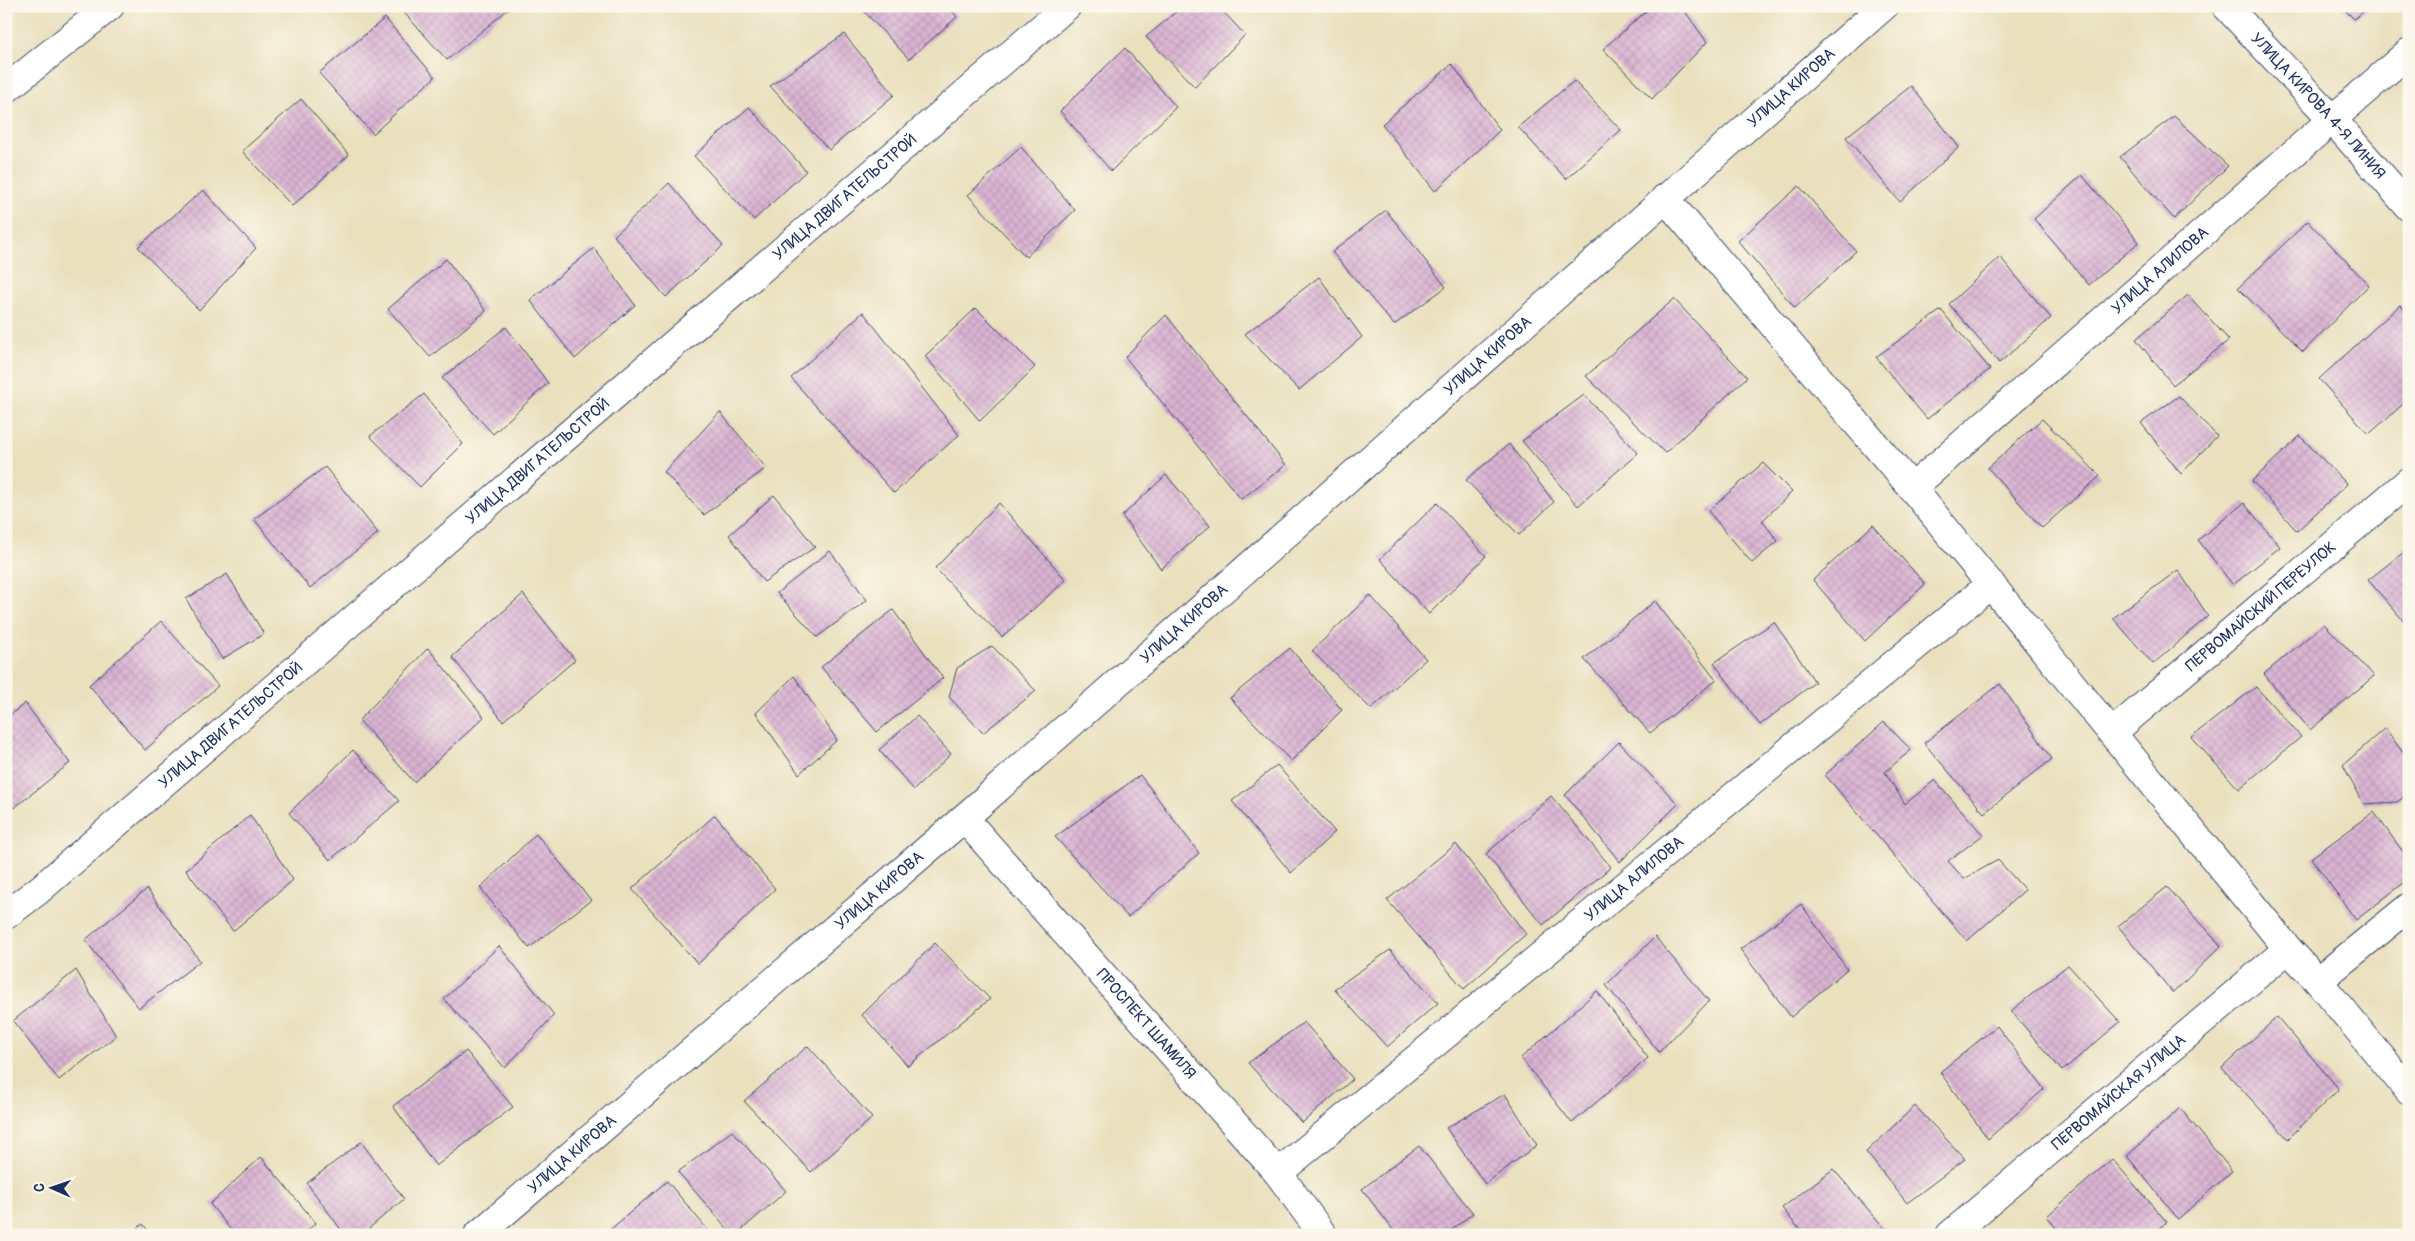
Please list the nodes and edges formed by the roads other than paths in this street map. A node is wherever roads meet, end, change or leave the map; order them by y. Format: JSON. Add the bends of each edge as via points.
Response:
{"nodes":[{"id":1,"x":110,"y":6,"type":"edge"},
{"id":2,"x":1067,"y":6,"type":"edge"},
{"id":3,"x":1884,"y":6,"type":"edge"},
{"id":4,"x":2226,"y":6,"type":"edge"},
{"id":5,"x":2409,"y":52,"type":"edge"},
{"id":6,"x":6,"y":89,"type":"edge"},
{"id":7,"x":2332,"y":119,"type":"junction"},
{"id":8,"x":1665,"y":198,"type":"junction"},
{"id":9,"x":2409,"y":207,"type":"edge"},
{"id":10,"x":2409,"y":481,"type":"edge"},
{"id":11,"x":1912,"y":488,"type":"junction"},
{"id":12,"x":1991,"y":584,"type":"junction"},
{"id":13,"x":2114,"y":732,"type":"junction"},
{"id":14,"x":964,"y":818,"type":"junction"},
{"id":15,"x":2409,"y":907,"type":"edge"},
{"id":16,"x":6,"y":915,"type":"edge"},
{"id":17,"x":2288,"y":949,"type":"junction"},
{"id":18,"x":2318,"y":981,"type":"junction"},
{"id":19,"x":2409,"y":1091,"type":"edge"},
{"id":20,"x":1278,"y":1173,"type":"junction"},
{"id":21,"x":478,"y":1235,"type":"edge"},
{"id":22,"x":1323,"y":1235,"type":"edge"},
{"id":23,"x":1950,"y":1235,"type":"edge"}],
"edges":[{"from":1,"to":6,"type":"street"},
{"from":2,"to":16,"type":"street","name":"УЛИЦА ДВИГАТЕЛЬСТРОЙ"},
{"from":3,"to":8,"type":"street","name":"УЛИЦА КИРОВА"},
{"from":4,"to":7,"type":"street","name":"УЛИЦА КИРОВА 4-Я ЛИНИЯ"},
{"from":5,"to":7,"type":"street","name":"УЛИЦА АЛИЛОВА"},
{"from":7,"to":9,"type":"street","name":"УЛИЦА КИРОВА 4-Я ЛИНИЯ"},
{"from":7,"to":11,"type":"street","name":"УЛИЦА АЛИЛОВА"},
{"from":8,"to":11,"type":"street"},
{"from":8,"to":14,"type":"street","name":"УЛИЦА КИРОВА"},
{"from":10,"to":13,"type":"street","name":"ПЕРВОМАЙСКИЙ ПЕРЕУЛОК"},
{"from":11,"to":12,"type":"street"},
{"from":12,"to":13,"type":"street"},
{"from":12,"to":20,"type":"street","name":"УЛИЦА АЛИЛОВА"},
{"from":13,"to":17,"type":"street"},
{"from":14,"to":20,"type":"street","name":"ПРОСПЕКТ ШАМИЛЯ"},
{"from":14,"to":21,"type":"street","name":"УЛИЦА КИРОВА"},
{"from":15,"to":18,"type":"street"},
{"from":17,"to":18,"type":"street"},
{"from":17,"to":23,"type":"street","name":"ПЕРВОМАЙСКАЯ УЛИЦА"},
{"from":18,"to":19,"type":"street"},
{"from":20,"to":22,"type":"street","name":"ПРОСПЕКТ ШАМИЛЯ"}]}
